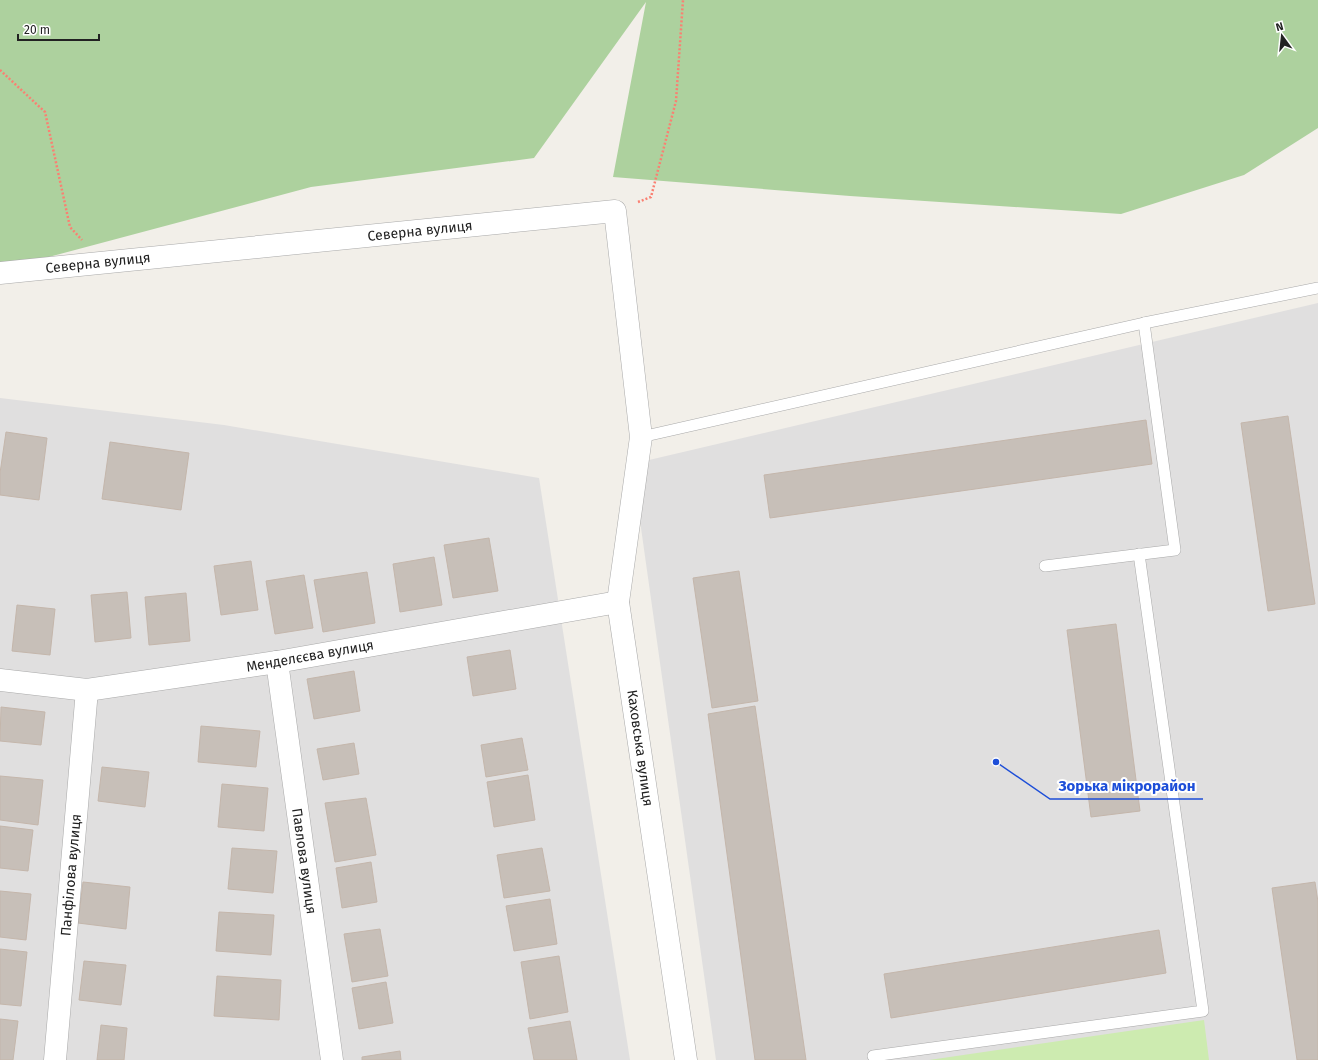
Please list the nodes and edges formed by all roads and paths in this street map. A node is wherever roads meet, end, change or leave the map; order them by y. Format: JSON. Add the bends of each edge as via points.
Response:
{"nodes":[{"id":1,"x":683,"y":0,"type":"edge"},
{"id":2,"x":0,"y":70,"type":"edge"},
{"id":3,"x":615,"y":211,"type":"junction"},
{"id":4,"x":105,"y":263,"type":"junction"},
{"id":5,"x":0,"y":274,"type":"edge"},
{"id":6,"x":1318,"y":288,"type":"edge"},
{"id":7,"x":1144,"y":323,"type":"junction"},
{"id":8,"x":641,"y":436,"type":"junction"},
{"id":9,"x":1139,"y":554,"type":"junction"},
{"id":10,"x":1045,"y":566,"type":"dead end"},
{"id":11,"x":618,"y":602,"type":"junction"},
{"id":12,"x":277,"y":662,"type":"junction"},
{"id":13,"x":0,"y":680,"type":"edge"},
{"id":14,"x":87,"y":690,"type":"junction"},
{"id":15,"x":873,"y":1056,"type":"dead end"},
{"id":16,"x":54,"y":1060,"type":"edge"},
{"id":17,"x":332,"y":1060,"type":"edge"},
{"id":18,"x":686,"y":1060,"type":"edge"}],
"edges":[{"from":1,"to":3,"type":"path","via":[[676,101],[651,197]]},
{"from":2,"to":4,"type":"path","via":[[45,112],[70,227]]},
{"from":3,"to":4,"type":"street","name":"Северна вулиця"},
{"from":3,"to":8,"type":"street"},
{"from":4,"to":5,"type":"street","name":"Северна вулиця"},
{"from":6,"to":7,"type":"lane"},
{"from":7,"to":8,"type":"lane"},
{"from":7,"to":9,"type":"lane","via":[[1175,550]]},
{"from":8,"to":11,"type":"street","name":"Каховська вулиця"},
{"from":9,"to":10,"type":"lane"},
{"from":9,"to":15,"type":"lane","via":[[1203,1011]]},
{"from":11,"to":12,"type":"street","name":"Менделєєва вулиця"},
{"from":11,"to":18,"type":"street","name":"Каховська вулиця"},
{"from":12,"to":14,"type":"street","name":"Менделєєва вулиця"},
{"from":12,"to":17,"type":"street","name":"Павлова вулиця"},
{"from":13,"to":14,"type":"street","name":"Менделєєва вулиця"},
{"from":14,"to":16,"type":"street","name":"Панфілова вулиця"}]}
